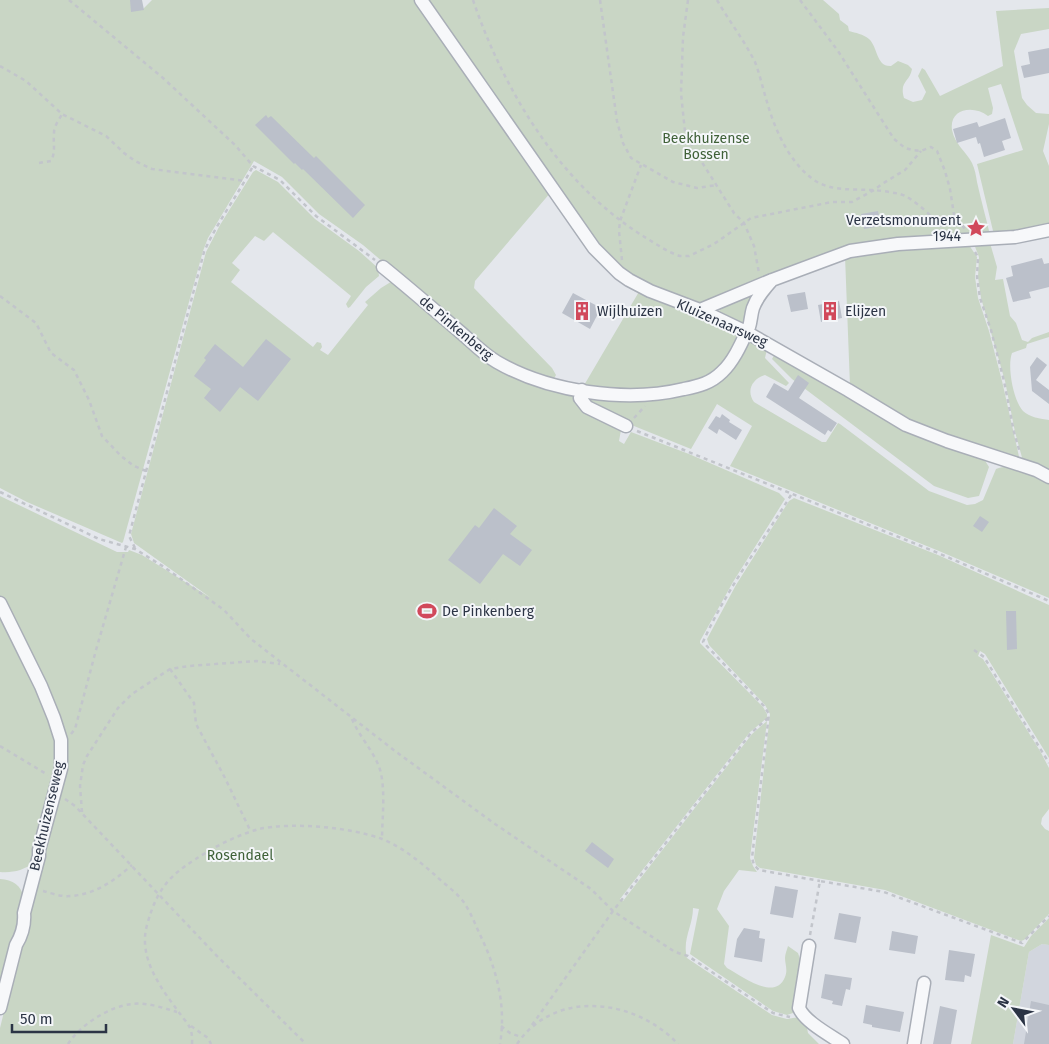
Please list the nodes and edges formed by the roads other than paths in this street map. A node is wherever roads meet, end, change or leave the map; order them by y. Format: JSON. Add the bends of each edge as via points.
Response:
{"nodes":[{"id":1,"x":421,"y":0,"type":"edge"},
{"id":2,"x":1049,"y":230,"type":"edge"},
{"id":3,"x":383,"y":267,"type":"road end"},
{"id":4,"x":767,"y":282,"type":"junction"},
{"id":5,"x":700,"y":310,"type":"junction"},
{"id":6,"x":746,"y":332,"type":"junction"},
{"id":7,"x":582,"y":390,"type":"junction"},
{"id":8,"x":626,"y":426,"type":"road end"},
{"id":9,"x":1049,"y":477,"type":"edge"},
{"id":10,"x":0,"y":603,"type":"edge"},
{"id":11,"x":809,"y":946,"type":"road end"},
{"id":12,"x":924,"y":983,"type":"dead end"},
{"id":13,"x":0,"y":1008,"type":"edge"},
{"id":14,"x":843,"y":1044,"type":"edge"},
{"id":15,"x":914,"y":1044,"type":"edge"}],
"edges":[{"from":1,"to":5,"type":"street","name":"Kluizenaarsweg","via":[[594,248],[624,276],[650,291]]},
{"from":2,"to":4,"type":"street","via":[[1015,237],[898,244],[850,251]]},
{"from":3,"to":7,"type":"street","name":"de Pinkenberg","via":[[495,361],[518,373]]},
{"from":4,"to":5,"type":"street"},
{"from":4,"to":6,"type":"street","name":"de Pinkenberg"},
{"from":5,"to":6,"type":"street","name":"Kluizenaarsweg"},
{"from":6,"to":7,"type":"street","name":"de Pinkenberg","via":[[723,371],[701,385],[654,395],[621,396]]},
{"from":6,"to":9,"type":"street","name":"Kluizenaarsweg","via":[[906,425]]},
{"from":7,"to":8,"type":"street","via":[[580,398],[587,407]]},
{"from":10,"to":13,"type":"street","name":"Beekhuizenseweg","via":[[54,718],[60,740],[61,769],[45,825],[23,929]]},
{"from":11,"to":14,"type":"street","via":[[798,1008]]},
{"from":12,"to":15,"type":"street"}]}
